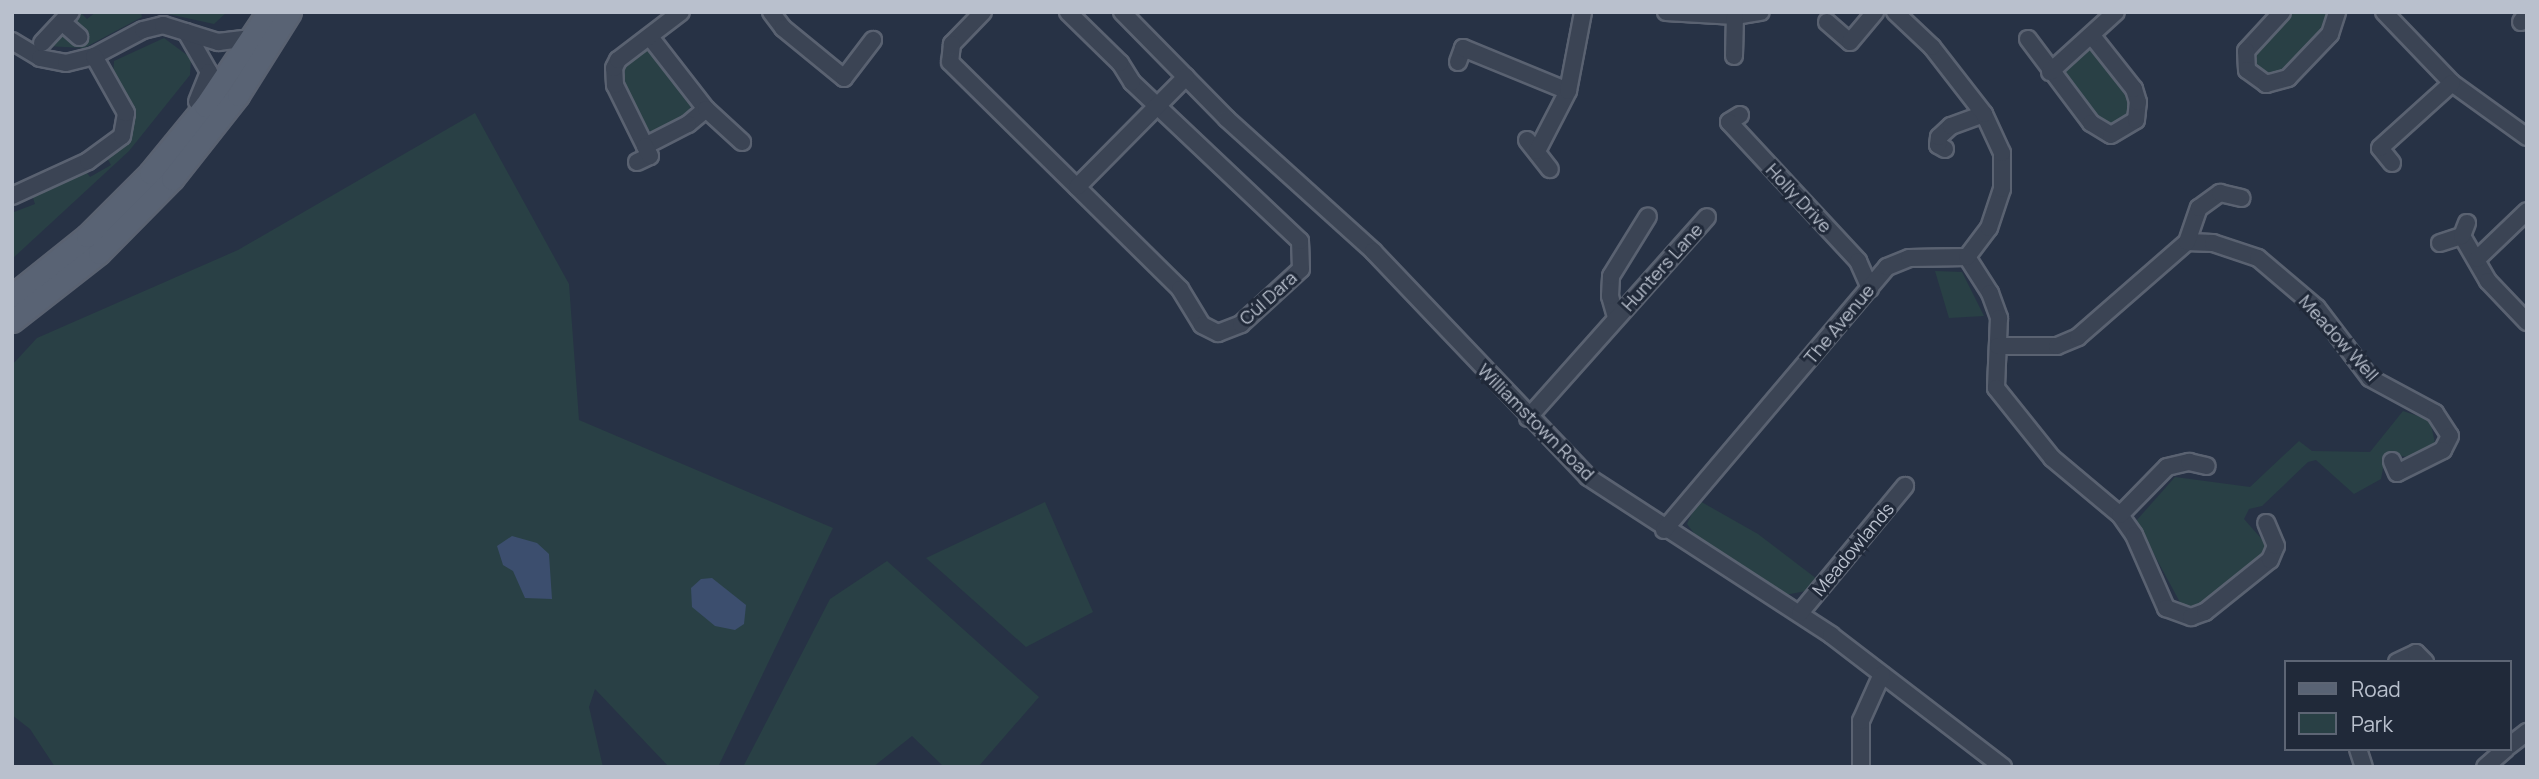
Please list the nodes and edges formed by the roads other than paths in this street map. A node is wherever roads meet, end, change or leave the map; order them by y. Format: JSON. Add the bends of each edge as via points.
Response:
{"nodes":[{"id":1,"x":268,"y":12,"type":"edge"},
{"id":2,"x":290,"y":12,"type":"edge"},
{"id":3,"x":681,"y":12,"type":"edge"},
{"id":4,"x":771,"y":12,"type":"edge"},
{"id":5,"x":983,"y":12,"type":"edge"},
{"id":6,"x":1068,"y":12,"type":"edge"},
{"id":7,"x":1122,"y":12,"type":"edge"},
{"id":8,"x":1583,"y":12,"type":"edge"},
{"id":9,"x":1667,"y":12,"type":"edge"},
{"id":10,"x":1761,"y":12,"type":"edge"},
{"id":11,"x":1875,"y":12,"type":"edge"},
{"id":12,"x":1895,"y":12,"type":"edge"},
{"id":13,"x":2116,"y":12,"type":"edge"},
{"id":14,"x":2282,"y":12,"type":"edge"},
{"id":15,"x":2337,"y":12,"type":"edge"},
{"id":16,"x":2384,"y":12,"type":"edge"},
{"id":17,"x":1735,"y":16,"type":"junction"},
{"id":18,"x":67,"y":17,"type":"edge"},
{"id":19,"x":149,"y":20,"type":"edge"},
{"id":20,"x":1827,"y":22,"type":"dead end"},
{"id":21,"x":184,"y":31,"type":"junction"},
{"id":22,"x":79,"y":37,"type":"dead end"},
{"id":23,"x":252,"y":37,"type":"junction"},
{"id":24,"x":650,"y":37,"type":"junction"},
{"id":25,"x":2092,"y":37,"type":"junction"},
{"id":26,"x":2028,"y":39,"type":"dead end"},
{"id":27,"x":873,"y":40,"type":"dead end"},
{"id":28,"x":12,"y":41,"type":"edge"},
{"id":29,"x":42,"y":43,"type":"dead end"},
{"id":30,"x":94,"y":56,"type":"junction"},
{"id":31,"x":1734,"y":56,"type":"dead end"},
{"id":32,"x":1458,"y":62,"type":"dead end"},
{"id":33,"x":2050,"y":72,"type":"junction"},
{"id":34,"x":1186,"y":77,"type":"junction"},
{"id":35,"x":2452,"y":83,"type":"junction"},
{"id":36,"x":1568,"y":91,"type":"junction"},
{"id":37,"x":1157,"y":107,"type":"junction"},
{"id":38,"x":706,"y":110,"type":"junction"},
{"id":39,"x":1984,"y":114,"type":"junction"},
{"id":40,"x":1740,"y":115,"type":"dead end"},
{"id":41,"x":2527,"y":138,"type":"edge"},
{"id":42,"x":742,"y":142,"type":"dead end"},
{"id":43,"x":645,"y":146,"type":"junction"},
{"id":44,"x":1945,"y":149,"type":"dead end"},
{"id":45,"x":638,"y":162,"type":"dead end"},
{"id":46,"x":2392,"y":163,"type":"dead end"},
{"id":47,"x":1550,"y":169,"type":"dead end"},
{"id":48,"x":150,"y":173,"type":"junction"},
{"id":49,"x":1077,"y":187,"type":"junction"},
{"id":50,"x":12,"y":196,"type":"edge"},
{"id":51,"x":2241,"y":198,"type":"dead end"},
{"id":52,"x":2527,"y":211,"type":"edge"},
{"id":53,"x":1648,"y":216,"type":"dead end"},
{"id":54,"x":1707,"y":217,"type":"dead end"},
{"id":55,"x":2187,"y":242,"type":"junction"},
{"id":56,"x":2440,"y":243,"type":"dead end"},
{"id":57,"x":1966,"y":257,"type":"junction"},
{"id":58,"x":2477,"y":259,"type":"junction"},
{"id":59,"x":1870,"y":288,"type":"junction"},
{"id":60,"x":12,"y":296,"type":"edge"},
{"id":61,"x":1616,"y":317,"type":"junction"},
{"id":62,"x":12,"y":321,"type":"edge"},
{"id":63,"x":2527,"y":322,"type":"edge"},
{"id":64,"x":1998,"y":346,"type":"junction"},
{"id":65,"x":1528,"y":418,"type":"junction"},
{"id":66,"x":2392,"y":461,"type":"dead end"},
{"id":67,"x":2207,"y":466,"type":"dead end"},
{"id":68,"x":1905,"y":486,"type":"dead end"},
{"id":69,"x":2120,"y":515,"type":"junction"},
{"id":70,"x":2266,"y":523,"type":"dead end"},
{"id":71,"x":1664,"y":530,"type":"junction"},
{"id":72,"x":1800,"y":613,"type":"junction"},
{"id":73,"x":2401,"y":660,"type":"edge"},
{"id":74,"x":2423,"y":660,"type":"edge"},
{"id":75,"x":1882,"y":674,"type":"junction"},
{"id":76,"x":2527,"y":732,"type":"edge"},
{"id":77,"x":2511,"y":745,"type":"edge"},
{"id":78,"x":2504,"y":751,"type":"edge"},
{"id":79,"x":1861,"y":767,"type":"edge"},
{"id":80,"x":2003,"y":767,"type":"edge"},
{"id":81,"x":2485,"y":767,"type":"edge"}],
"edges":[{"from":1,"to":23,"type":"main road"},
{"from":2,"to":62,"type":"main road","via":[[238,95],[172,179],[99,253]]},
{"from":3,"to":24,"type":"street"},
{"from":4,"to":27,"type":"street","via":[[783,28],[844,78]]},
{"from":5,"to":49,"type":"street","name":"Cúl Dara","via":[[952,44],[950,62]]},
{"from":6,"to":37,"type":"street","name":"Cúl Dara"},
{"from":7,"to":34,"type":"street","name":"Williamstown Road"},
{"from":8,"to":36,"type":"street"},
{"from":9,"to":17,"type":"street"},
{"from":10,"to":17,"type":"street"},
{"from":11,"to":20,"type":"street","via":[[1850,42]]},
{"from":12,"to":39,"type":"street","via":[[1932,47]]},
{"from":13,"to":25,"type":"street"},
{"from":14,"to":15,"type":"street","via":[[2246,51],[2247,70],[2266,84],[2288,78],[2330,34]]},
{"from":16,"to":35,"type":"street"},
{"from":17,"to":31,"type":"street"},
{"from":18,"to":22,"type":"street"},
{"from":18,"to":29,"type":"street"},
{"from":19,"to":21,"type":"street"},
{"from":19,"to":30,"type":"street"},
{"from":21,"to":23,"type":"street","via":[[218,42]]},
{"from":21,"to":48,"type":"street","via":[[205,61],[208,81]]},
{"from":23,"to":48,"type":"main road","via":[[205,106]]},
{"from":24,"to":38,"type":"street"},
{"from":24,"to":43,"type":"street","via":[[618,60],[613,76]]},
{"from":25,"to":33,"type":"street"},
{"from":25,"to":33,"type":"street","via":[[2134,89],[2138,112],[2127,130],[2111,135],[2099,131]]},
{"from":26,"to":33,"type":"street"},
{"from":28,"to":30,"type":"street","via":[[53,62]]},
{"from":30,"to":50,"type":"street","via":[[126,113],[122,136],[88,161]]},
{"from":32,"to":36,"type":"street","via":[[1463,48]]},
{"from":34,"to":37,"type":"street"},
{"from":34,"to":65,"type":"street","name":"Williamstown Road","via":[[1373,251]]},
{"from":35,"to":41,"type":"street"},
{"from":35,"to":46,"type":"street","via":[[2381,148]]},
{"from":36,"to":47,"type":"street","via":[[1545,132],[1532,145]]},
{"from":37,"to":49,"type":"street"},
{"from":37,"to":49,"type":"street","name":"Cúl Dara","via":[[1300,241],[1301,269],[1241,324],[1219,333],[1210,330],[1180,289]]},
{"from":38,"to":42,"type":"street"},
{"from":38,"to":43,"type":"street"},
{"from":39,"to":44,"type":"street","via":[[1951,126],[1939,137],[1938,145]]},
{"from":39,"to":57,"type":"street","via":[[2002,153],[2002,189],[1993,215]]},
{"from":40,"to":59,"type":"street","name":"Holly Drive","via":[[1729,122],[1858,261]]},
{"from":43,"to":45,"type":"street","via":[[650,156]]},
{"from":48,"to":60,"type":"main road","via":[[87,236]]},
{"from":51,"to":55,"type":"street","via":[[2220,193],[2199,208]]},
{"from":52,"to":58,"type":"street"},
{"from":53,"to":61,"type":"street","name":"Hunters Lane","via":[[1611,276]]},
{"from":54,"to":61,"type":"street","name":"Hunters Lane"},
{"from":55,"to":64,"type":"street","via":[[2078,337],[2057,346]]},
{"from":55,"to":66,"type":"street","name":"Meadow Well","via":[[2213,243],[2258,258],[2316,308],[2370,379],[2435,413],[2450,436],[2443,450],[2397,473]]},
{"from":56,"to":58,"type":"street","via":[[2464,229]]},
{"from":57,"to":59,"type":"street","name":"The Avenue","via":[[1909,258],[1887,267]]},
{"from":57,"to":64,"type":"street","via":[[1990,293],[1999,318]]},
{"from":58,"to":63,"type":"street","via":[[2488,281]]},
{"from":59,"to":71,"type":"street","name":"The Avenue"},
{"from":61,"to":65,"type":"street","name":"Hunters Lane"},
{"from":64,"to":69,"type":"street","via":[[1996,388],[2005,403],[2053,458]]},
{"from":65,"to":71,"type":"street","name":"Williamstown Road","via":[[1588,477]]},
{"from":67,"to":69,"type":"street","via":[[2189,462],[2167,467]]},
{"from":68,"to":72,"type":"street","name":"Meadowlands"},
{"from":69,"to":70,"type":"street","via":[[2134,535],[2166,608],[2177,616],[2191,617],[2205,612],[2270,560],[2276,546]]},
{"from":71,"to":72,"type":"street","name":"Williamstown Road"},
{"from":72,"to":75,"type":"street","name":"Williamstown Road"},
{"from":73,"to":74,"type":"street","via":[[2416,653]]},
{"from":75,"to":79,"type":"street","via":[[1861,721]]},
{"from":75,"to":80,"type":"street","name":"Williamstown Road"},
{"from":76,"to":77,"type":"street"},
{"from":78,"to":81,"type":"street"}]}
